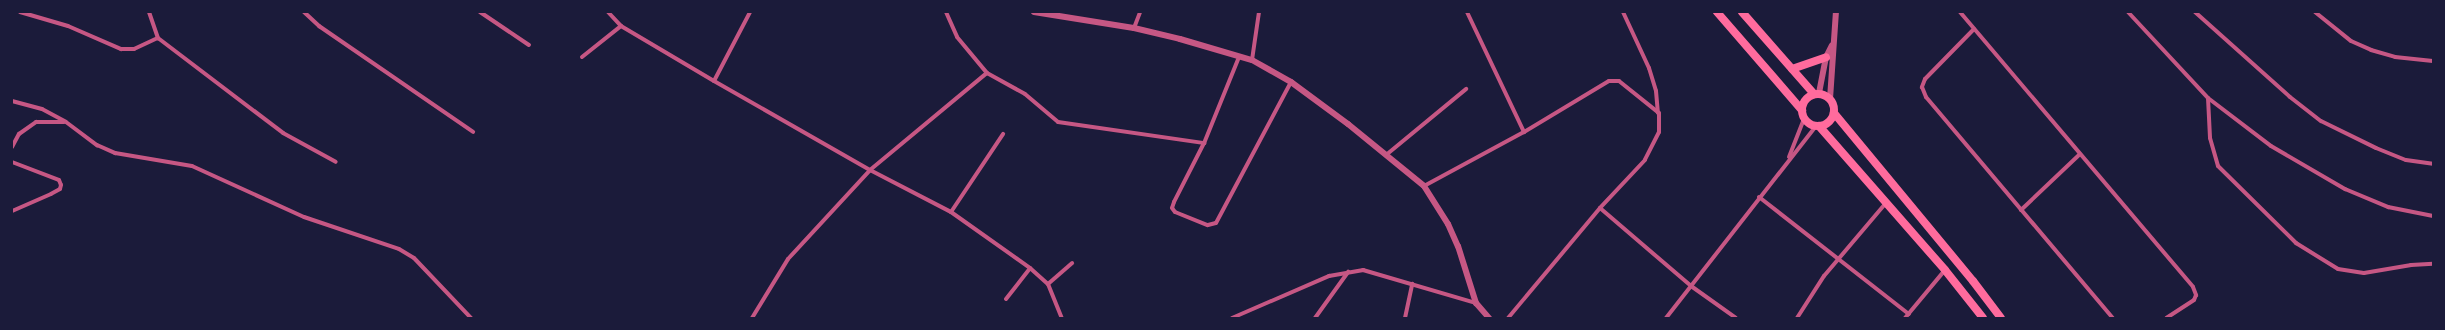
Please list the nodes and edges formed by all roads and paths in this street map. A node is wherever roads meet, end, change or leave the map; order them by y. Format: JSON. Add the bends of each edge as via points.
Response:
{"nodes":[{"id":1,"x":20,"y":12,"type":"edge"},
{"id":2,"x":149,"y":12,"type":"edge"},
{"id":3,"x":304,"y":12,"type":"edge"},
{"id":4,"x":480,"y":12,"type":"edge"},
{"id":5,"x":608,"y":12,"type":"edge"},
{"id":6,"x":750,"y":12,"type":"edge"},
{"id":7,"x":946,"y":12,"type":"edge"},
{"id":8,"x":1034,"y":12,"type":"edge"},
{"id":9,"x":1140,"y":12,"type":"edge"},
{"id":10,"x":1259,"y":12,"type":"edge"},
{"id":11,"x":1467,"y":12,"type":"edge"},
{"id":12,"x":1623,"y":12,"type":"edge"},
{"id":13,"x":1718,"y":12,"type":"edge"},
{"id":14,"x":1742,"y":12,"type":"edge"},
{"id":15,"x":1836,"y":12,"type":"edge"},
{"id":16,"x":1960,"y":12,"type":"edge"},
{"id":17,"x":2128,"y":12,"type":"edge"},
{"id":18,"x":2195,"y":12,"type":"edge"},
{"id":19,"x":2315,"y":12,"type":"edge"},
{"id":20,"x":621,"y":26,"type":"junction"},
{"id":21,"x":1134,"y":28,"type":"junction"},
{"id":22,"x":1974,"y":29,"type":"junction"},
{"id":23,"x":158,"y":38,"type":"junction"},
{"id":24,"x":1832,"y":45,"type":"junction"},
{"id":25,"x":529,"y":46,"type":"dead end"},
{"id":26,"x":582,"y":57,"type":"dead end"},
{"id":27,"x":1239,"y":57,"type":"junction"},
{"id":28,"x":1826,"y":57,"type":"junction"},
{"id":29,"x":1252,"y":60,"type":"junction"},
{"id":30,"x":2433,"y":61,"type":"edge"},
{"id":31,"x":1792,"y":69,"type":"junction"},
{"id":32,"x":987,"y":73,"type":"junction"},
{"id":33,"x":714,"y":81,"type":"junction"},
{"id":34,"x":1290,"y":82,"type":"junction"},
{"id":35,"x":1466,"y":89,"type":"dead end"},
{"id":36,"x":1816,"y":94,"type":"junction"},
{"id":37,"x":1830,"y":98,"type":"junction"},
{"id":38,"x":2208,"y":98,"type":"junction"},
{"id":39,"x":12,"y":101,"type":"edge"},
{"id":40,"x":1802,"y":110,"type":"junction"},
{"id":41,"x":1658,"y":113,"type":"junction"},
{"id":42,"x":1834,"y":113,"type":"junction"},
{"id":43,"x":1804,"y":119,"type":"junction"},
{"id":44,"x":66,"y":122,"type":"junction"},
{"id":45,"x":1817,"y":126,"type":"junction"},
{"id":46,"x":473,"y":132,"type":"dead end"},
{"id":47,"x":1524,"y":132,"type":"junction"},
{"id":48,"x":1003,"y":134,"type":"dead end"},
{"id":49,"x":1204,"y":143,"type":"junction"},
{"id":50,"x":12,"y":147,"type":"edge"},
{"id":51,"x":2080,"y":154,"type":"junction"},
{"id":52,"x":1386,"y":155,"type":"junction"},
{"id":53,"x":1787,"y":161,"type":"junction"},
{"id":54,"x":12,"y":162,"type":"edge"},
{"id":55,"x":336,"y":162,"type":"dead end"},
{"id":56,"x":2433,"y":164,"type":"edge"},
{"id":57,"x":870,"y":170,"type":"junction"},
{"id":58,"x":1424,"y":186,"type":"junction"},
{"id":59,"x":1759,"y":197,"type":"junction"},
{"id":60,"x":1886,"y":202,"type":"junction"},
{"id":61,"x":1600,"y":208,"type":"junction"},
{"id":62,"x":2021,"y":210,"type":"junction"},
{"id":63,"x":12,"y":211,"type":"edge"},
{"id":64,"x":951,"y":212,"type":"junction"},
{"id":65,"x":2433,"y":216,"type":"edge"},
{"id":66,"x":1839,"y":260,"type":"junction"},
{"id":67,"x":1072,"y":263,"type":"dead end"},
{"id":68,"x":2433,"y":264,"type":"edge"},
{"id":69,"x":1030,"y":268,"type":"junction"},
{"id":70,"x":1945,"y":270,"type":"junction"},
{"id":71,"x":1348,"y":272,"type":"junction"},
{"id":72,"x":1048,"y":284,"type":"junction"},
{"id":73,"x":1412,"y":284,"type":"junction"},
{"id":74,"x":1691,"y":286,"type":"junction"},
{"id":75,"x":1006,"y":299,"type":"dead end"},
{"id":76,"x":1476,"y":303,"type":"junction"},
{"id":77,"x":1909,"y":314,"type":"junction"},
{"id":78,"x":471,"y":318,"type":"edge"},
{"id":79,"x":752,"y":318,"type":"edge"},
{"id":80,"x":1062,"y":318,"type":"edge"},
{"id":81,"x":1232,"y":318,"type":"edge"},
{"id":82,"x":1315,"y":318,"type":"edge"},
{"id":83,"x":1405,"y":318,"type":"edge"},
{"id":84,"x":1489,"y":318,"type":"edge"},
{"id":85,"x":1508,"y":318,"type":"edge"},
{"id":86,"x":1666,"y":318,"type":"edge"},
{"id":87,"x":1736,"y":318,"type":"edge"},
{"id":88,"x":1797,"y":318,"type":"edge"},
{"id":89,"x":1905,"y":318,"type":"edge"},
{"id":90,"x":1983,"y":318,"type":"edge"},
{"id":91,"x":2001,"y":318,"type":"edge"},
{"id":92,"x":2114,"y":318,"type":"edge"},
{"id":93,"x":2166,"y":318,"type":"edge"}],
"edges":[{"from":1,"to":23,"type":"street","via":[[68,26],[121,49],[134,49]]},
{"from":2,"to":23,"type":"street"},
{"from":3,"to":46,"type":"street","via":[[319,26]]},
{"from":4,"to":25,"type":"street"},
{"from":5,"to":20,"type":"street"},
{"from":6,"to":33,"type":"street"},
{"from":7,"to":32,"type":"street","via":[[957,37]]},
{"from":8,"to":21,"type":"street"},
{"from":9,"to":21,"type":"street"},
{"from":10,"to":29,"type":"street"},
{"from":11,"to":47,"type":"street"},
{"from":12,"to":41,"type":"street","via":[[1649,68],[1656,91]]},
{"from":13,"to":40,"type":"main road"},
{"from":14,"to":31,"type":"main road"},
{"from":15,"to":24,"type":"street"},
{"from":16,"to":22,"type":"street"},
{"from":17,"to":38,"type":"street"},
{"from":18,"to":56,"type":"street","via":[[2290,97],[2321,121],[2406,160]]},
{"from":19,"to":30,"type":"street","via":[[2351,41],[2371,50],[2394,57]]},
{"from":20,"to":26,"type":"street"},
{"from":20,"to":33,"type":"street"},
{"from":21,"to":27,"type":"street"},
{"from":22,"to":51,"type":"street"},
{"from":22,"to":62,"type":"street","via":[[1925,79],[1922,88],[1926,97]]},
{"from":23,"to":55,"type":"street","via":[[283,132]]},
{"from":24,"to":28,"type":"street"},
{"from":24,"to":37,"type":"street"},
{"from":27,"to":29,"type":"street"},
{"from":27,"to":49,"type":"street"},
{"from":28,"to":31,"type":"main road"},
{"from":28,"to":36,"type":"street"},
{"from":29,"to":34,"type":"street"},
{"from":31,"to":36,"type":"main road"},
{"from":32,"to":49,"type":"street","via":[[1024,94],[1058,122]]},
{"from":32,"to":57,"type":"street"},
{"from":33,"to":57,"type":"street"},
{"from":34,"to":49,"type":"street","via":[[1235,188],[1212,225],[1175,212],[1172,208]]},
{"from":34,"to":52,"type":"street"},
{"from":35,"to":52,"type":"street"},
{"from":36,"to":37,"type":"main road"},
{"from":36,"to":40,"type":"main road","via":[[1808,97]]},
{"from":37,"to":42,"type":"main road"},
{"from":38,"to":65,"type":"street","via":[[2271,146],[2345,189],[2388,207]]},
{"from":38,"to":68,"type":"street","via":[[2210,138],[2218,166],[2296,243],[2338,269],[2364,273]]},
{"from":39,"to":44,"type":"street","via":[[42,109]]},
{"from":40,"to":43,"type":"main road"},
{"from":41,"to":47,"type":"street","via":[[1619,81],[1613,80]]},
{"from":41,"to":61,"type":"street","via":[[1659,132],[1651,151]]},
{"from":42,"to":45,"type":"main road","via":[[1829,122]]},
{"from":42,"to":91,"type":"main road"},
{"from":43,"to":45,"type":"main road"},
{"from":43,"to":53,"type":"street"},
{"from":44,"to":50,"type":"street","via":[[36,122],[19,134]]},
{"from":44,"to":78,"type":"street","via":[[97,145],[115,153],[192,166],[304,217],[399,249],[414,258]]},
{"from":45,"to":53,"type":"street"},
{"from":45,"to":60,"type":"main road"},
{"from":47,"to":58,"type":"street"},
{"from":48,"to":64,"type":"street"},
{"from":51,"to":62,"type":"street"},
{"from":51,"to":93,"type":"street","via":[[2193,287],[2196,295],[2194,300]]},
{"from":52,"to":58,"type":"street"},
{"from":53,"to":59,"type":"street"},
{"from":54,"to":63,"type":"street","via":[[59,180],[61,185],[60,189],[51,194]]},
{"from":57,"to":64,"type":"street"},
{"from":57,"to":79,"type":"street","via":[[788,259]]},
{"from":58,"to":76,"type":"street","via":[[1448,224],[1458,246]]},
{"from":59,"to":66,"type":"street"},
{"from":59,"to":74,"type":"street"},
{"from":60,"to":66,"type":"street"},
{"from":60,"to":70,"type":"main road"},
{"from":61,"to":74,"type":"street"},
{"from":61,"to":85,"type":"street"},
{"from":62,"to":92,"type":"street"},
{"from":64,"to":69,"type":"street"},
{"from":66,"to":77,"type":"street"},
{"from":66,"to":88,"type":"street","via":[[1824,276]]},
{"from":67,"to":72,"type":"street"},
{"from":69,"to":72,"type":"street"},
{"from":69,"to":75,"type":"street"},
{"from":70,"to":77,"type":"street"},
{"from":70,"to":90,"type":"main road"},
{"from":71,"to":73,"type":"street","via":[[1363,270]]},
{"from":71,"to":81,"type":"street","via":[[1329,276]]},
{"from":71,"to":82,"type":"street"},
{"from":72,"to":80,"type":"street"},
{"from":73,"to":76,"type":"street"},
{"from":73,"to":83,"type":"street"},
{"from":74,"to":86,"type":"street"},
{"from":74,"to":87,"type":"street"},
{"from":76,"to":84,"type":"street"},
{"from":77,"to":89,"type":"street"}]}
